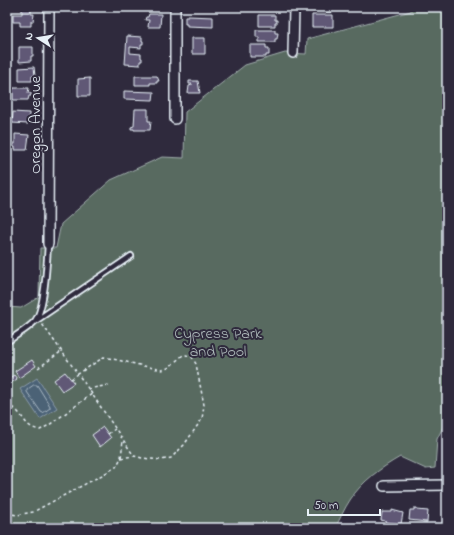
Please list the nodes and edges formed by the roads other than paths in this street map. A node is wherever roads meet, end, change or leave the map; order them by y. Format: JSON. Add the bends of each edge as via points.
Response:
{"nodes":[{"id":1,"x":49,"y":7,"type":"edge"},
{"id":2,"x":175,"y":7,"type":"edge"},
{"id":3,"x":294,"y":7,"type":"edge"},
{"id":4,"x":293,"y":53,"type":"dead end"},
{"id":5,"x":175,"y":119,"type":"dead end"},
{"id":6,"x":48,"y":244,"type":"joint"},
{"id":7,"x":131,"y":256,"type":"dead end"},
{"id":8,"x":36,"y":320,"type":"junction"},
{"id":9,"x":7,"y":342,"type":"edge"},
{"id":10,"x":447,"y":485,"type":"edge"},
{"id":11,"x":384,"y":486,"type":"dead end"}],
"edges":[{"from":1,"to":6,"type":"street","name":"Oregon Avenue"},
{"from":2,"to":5,"type":"street"},
{"from":3,"to":4,"type":"street"},
{"from":6,"to":8,"type":"lane","via":[[43,296]]},
{"from":7,"to":8,"type":"lane"},
{"from":8,"to":9,"type":"lane"},
{"from":10,"to":11,"type":"street"}]}
